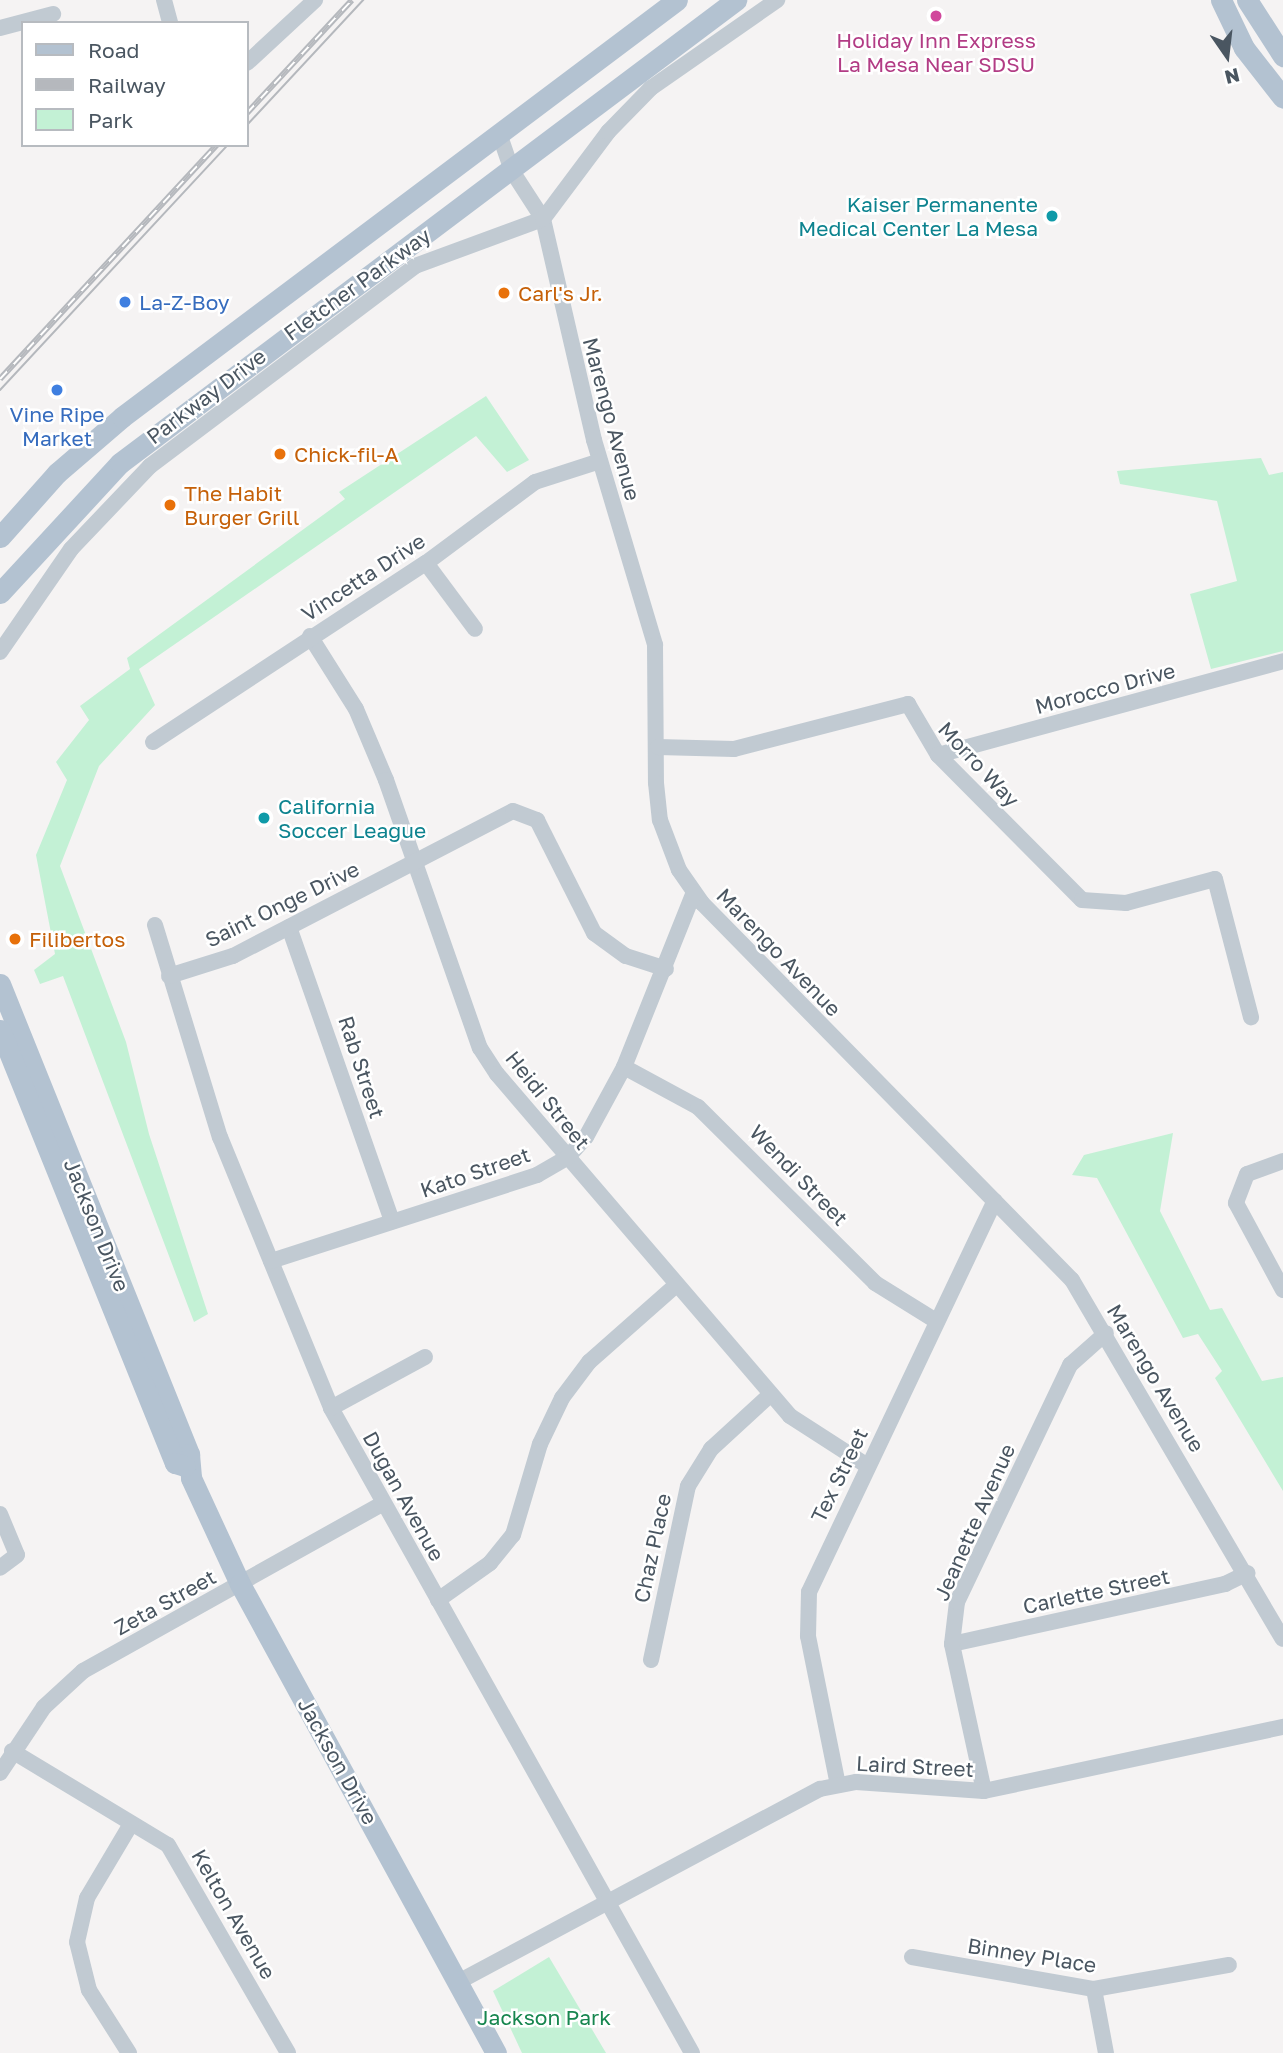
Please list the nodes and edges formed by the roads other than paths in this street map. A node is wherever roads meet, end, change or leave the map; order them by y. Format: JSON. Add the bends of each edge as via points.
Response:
{"nodes":[{"id":1,"x":164,"y":0,"type":"edge"},
{"id":2,"x":316,"y":0,"type":"edge"},
{"id":3,"x":677,"y":0,"type":"edge"},
{"id":4,"x":736,"y":0,"type":"edge"},
{"id":5,"x":777,"y":0,"type":"edge"},
{"id":6,"x":1221,"y":0,"type":"edge"},
{"id":7,"x":1247,"y":0,"type":"edge"},
{"id":8,"x":52,"y":15,"type":"dead end"},
{"id":9,"x":28,"y":21,"type":"edge"},
{"id":10,"x":169,"y":21,"type":"edge"},
{"id":11,"x":21,"y":23,"type":"edge"},
{"id":12,"x":0,"y":28,"type":"edge"},
{"id":13,"x":1283,"y":56,"type":"edge"},
{"id":14,"x":248,"y":62,"type":"edge"},
{"id":15,"x":1283,"y":98,"type":"edge"},
{"id":16,"x":492,"y":142,"type":"junction"},
{"id":17,"x":512,"y":171,"type":"junction"},
{"id":18,"x":542,"y":219,"type":"junction"},
{"id":19,"x":600,"y":461,"type":"junction"},
{"id":20,"x":0,"y":537,"type":"edge"},
{"id":21,"x":426,"y":562,"type":"junction"},
{"id":22,"x":0,"y":593,"type":"edge"},
{"id":23,"x":475,"y":629,"type":"dead end"},
{"id":24,"x":310,"y":636,"type":"junction"},
{"id":25,"x":0,"y":652,"type":"edge"},
{"id":26,"x":1283,"y":661,"type":"edge"},
{"id":27,"x":153,"y":742,"type":"dead end"},
{"id":28,"x":658,"y":747,"type":"junction"},
{"id":29,"x":938,"y":755,"type":"junction"},
{"id":30,"x":416,"y":860,"type":"junction"},
{"id":31,"x":694,"y":892,"type":"junction"},
{"id":32,"x":155,"y":925,"type":"dead end"},
{"id":33,"x":289,"y":927,"type":"junction"},
{"id":34,"x":666,"y":970,"type":"junction"},
{"id":35,"x":169,"y":976,"type":"junction"},
{"id":36,"x":0,"y":984,"type":"edge"},
{"id":37,"x":1251,"y":1017,"type":"dead end"},
{"id":38,"x":0,"y":1030,"type":"edge"},
{"id":39,"x":624,"y":1067,"type":"junction"},
{"id":40,"x":567,"y":1158,"type":"junction"},
{"id":41,"x":1283,"y":1161,"type":"edge"},
{"id":42,"x":995,"y":1201,"type":"junction"},
{"id":43,"x":392,"y":1221,"type":"junction"},
{"id":44,"x":271,"y":1261,"type":"junction"},
{"id":45,"x":676,"y":1285,"type":"junction"},
{"id":46,"x":1283,"y":1290,"type":"edge"},
{"id":47,"x":936,"y":1321,"type":"junction"},
{"id":48,"x":1106,"y":1333,"type":"junction"},
{"id":49,"x":425,"y":1357,"type":"dead end"},
{"id":50,"x":771,"y":1394,"type":"junction"},
{"id":51,"x":331,"y":1408,"type":"junction"},
{"id":52,"x":866,"y":1465,"type":"junction"},
{"id":53,"x":185,"y":1466,"type":"junction"},
{"id":54,"x":383,"y":1503,"type":"junction"},
{"id":55,"x":0,"y":1514,"type":"edge"},
{"id":56,"x":0,"y":1568,"type":"edge"},
{"id":57,"x":1248,"y":1573,"type":"junction"},
{"id":58,"x":240,"y":1584,"type":"junction"},
{"id":59,"x":438,"y":1600,"type":"junction"},
{"id":60,"x":1283,"y":1639,"type":"edge"},
{"id":61,"x":952,"y":1644,"type":"junction"},
{"id":62,"x":651,"y":1660,"type":"dead end"},
{"id":63,"x":1283,"y":1727,"type":"edge"},
{"id":64,"x":12,"y":1751,"type":"junction"},
{"id":65,"x":0,"y":1773,"type":"edge"},
{"id":66,"x":838,"y":1785,"type":"junction"},
{"id":67,"x":984,"y":1791,"type":"junction"},
{"id":68,"x":131,"y":1824,"type":"junction"},
{"id":69,"x":607,"y":1904,"type":"junction"},
{"id":70,"x":912,"y":1957,"type":"dead end"},
{"id":71,"x":1229,"y":1965,"type":"dead end"},
{"id":72,"x":460,"y":1981,"type":"junction"},
{"id":73,"x":1094,"y":1989,"type":"junction"},
{"id":74,"x":129,"y":2053,"type":"edge"},
{"id":75,"x":288,"y":2053,"type":"edge"},
{"id":76,"x":496,"y":2053,"type":"edge"},
{"id":77,"x":692,"y":2053,"type":"edge"},
{"id":78,"x":1106,"y":2053,"type":"edge"}],
"edges":[{"from":1,"to":10,"type":"street"},
{"from":2,"to":14,"type":"street"},
{"from":3,"to":16,"type":"main road","name":"Fletcher Parkway"},
{"from":4,"to":17,"type":"main road","name":"Fletcher Parkway"},
{"from":5,"to":18,"type":"street","via":[[651,88],[608,132]]},
{"from":6,"to":15,"type":"main road","via":[[1244,48]]},
{"from":7,"to":13,"type":"main road"},
{"from":8,"to":9,"type":"street"},
{"from":11,"to":12,"type":"street"},
{"from":16,"to":17,"type":"street","name":"Marengo Avenue"},
{"from":16,"to":20,"type":"main road","name":"Fletcher Parkway","via":[[122,417],[57,473]]},
{"from":17,"to":18,"type":"street","name":"Marengo Avenue"},
{"from":17,"to":22,"type":"main road","name":"Fletcher Parkway","via":[[120,463]]},
{"from":18,"to":19,"type":"street","name":"Marengo Avenue"},
{"from":18,"to":25,"type":"street","name":"Parkway Drive","via":[[415,266],[186,436],[71,550]]},
{"from":19,"to":21,"type":"street","name":"Vincetta Drive","via":[[535,482]]},
{"from":19,"to":28,"type":"street","name":"Marengo Avenue","via":[[655,645]]},
{"from":21,"to":23,"type":"street"},
{"from":21,"to":24,"type":"street","name":"Vincetta Drive"},
{"from":24,"to":27,"type":"street","name":"Vincetta Drive"},
{"from":24,"to":30,"type":"street","name":"Heidi Street","via":[[356,709]]},
{"from":26,"to":29,"type":"street","name":"Morocco Drive"},
{"from":28,"to":29,"type":"street","name":"Morro Way","via":[[734,748],[908,704]]},
{"from":28,"to":31,"type":"street","name":"Marengo Avenue","via":[[660,820]]},
{"from":29,"to":37,"type":"street","name":"Morro Way","via":[[1082,900],[1126,903],[1215,879]]},
{"from":30,"to":33,"type":"street","name":"Saint Onge Drive"},
{"from":30,"to":34,"type":"street","name":"Saint Onge Drive","via":[[513,811],[524,812],[537,820],[594,933],[626,956]]},
{"from":30,"to":40,"type":"street","name":"Heidi Street","via":[[480,1048]]},
{"from":31,"to":34,"type":"street","name":"Kato Street"},
{"from":31,"to":42,"type":"street","name":"Marengo Avenue"},
{"from":32,"to":35,"type":"street","name":"Dugan Avenue"},
{"from":33,"to":35,"type":"street","name":"Saint Onge Drive","via":[[233,956]]},
{"from":33,"to":43,"type":"street","name":"Rab Street"},
{"from":34,"to":39,"type":"street","name":"Kato Street"},
{"from":35,"to":44,"type":"street","name":"Dugan Avenue","via":[[220,1137]]},
{"from":36,"to":53,"type":"main road","name":"Jackson Drive","via":[[189,1454]]},
{"from":38,"to":53,"type":"main road","name":"Jackson Drive","via":[[175,1463]]},
{"from":39,"to":40,"type":"street","name":"Kato Street","via":[[586,1137]]},
{"from":39,"to":47,"type":"street","name":"Wendi Street","via":[[698,1107],[875,1283]]},
{"from":40,"to":43,"type":"street","name":"Kato Street","via":[[537,1175]]},
{"from":40,"to":45,"type":"street","name":"Heidi Street"},
{"from":41,"to":46,"type":"street","via":[[1247,1174],[1236,1203]]},
{"from":42,"to":47,"type":"street","name":"Tex Street"},
{"from":42,"to":48,"type":"street","name":"Marengo Avenue","via":[[1072,1280]]},
{"from":43,"to":44,"type":"street","name":"Kato Street"},
{"from":44,"to":51,"type":"street","name":"Dugan Avenue"},
{"from":45,"to":50,"type":"street","name":"Heidi Street"},
{"from":45,"to":59,"type":"street","via":[[589,1362],[562,1398],[540,1444],[513,1535],[490,1563]]},
{"from":47,"to":52,"type":"street","name":"Tex Street"},
{"from":48,"to":57,"type":"street","name":"Marengo Avenue"},
{"from":48,"to":61,"type":"street","name":"Jeanette Avenue","via":[[1070,1365],[957,1602]]},
{"from":49,"to":51,"type":"street"},
{"from":50,"to":52,"type":"street","name":"Heidi Street","via":[[813,1435]]},
{"from":50,"to":62,"type":"street","name":"Chaz Place","via":[[711,1449],[688,1486]]},
{"from":51,"to":54,"type":"street","name":"Dugan Avenue"},
{"from":52,"to":66,"type":"street","name":"Tex Street","via":[[817,1569],[807,1603]]},
{"from":53,"to":58,"type":"main road","name":"Jackson Drive"},
{"from":54,"to":58,"type":"street","name":"Zeta Street"},
{"from":54,"to":59,"type":"street","name":"Dugan Avenue"},
{"from":55,"to":56,"type":"street","via":[[17,1555]]},
{"from":57,"to":60,"type":"street","name":"Marengo Avenue"},
{"from":57,"to":61,"type":"street","name":"Carlette Street","via":[[1225,1584]]},
{"from":58,"to":64,"type":"street","name":"Zeta Street","via":[[83,1671],[44,1707]]},
{"from":58,"to":72,"type":"main road","name":"Jackson Drive"},
{"from":59,"to":69,"type":"street","name":"Dugan Avenue"},
{"from":61,"to":67,"type":"street","name":"Jeanette Avenue"},
{"from":63,"to":67,"type":"street","name":"Laird Street"},
{"from":64,"to":65,"type":"street","name":"Zeta Street"},
{"from":64,"to":68,"type":"street","name":"Kelton Avenue"},
{"from":66,"to":67,"type":"street","name":"Laird Street"},
{"from":66,"to":69,"type":"street","name":"Laird Street"},
{"from":68,"to":74,"type":"street","via":[[86,1898],[77,1942],[89,1990]]},
{"from":68,"to":75,"type":"street","name":"Kelton Avenue","via":[[168,1845],[184,1864]]},
{"from":69,"to":72,"type":"street","name":"Laird Street"},
{"from":69,"to":77,"type":"street","name":"Dugan Avenue"},
{"from":70,"to":73,"type":"street","name":"Binney Place"},
{"from":71,"to":73,"type":"street","name":"Binney Place"},
{"from":72,"to":76,"type":"main road","name":"Jackson Drive"},
{"from":73,"to":78,"type":"street"}]}
